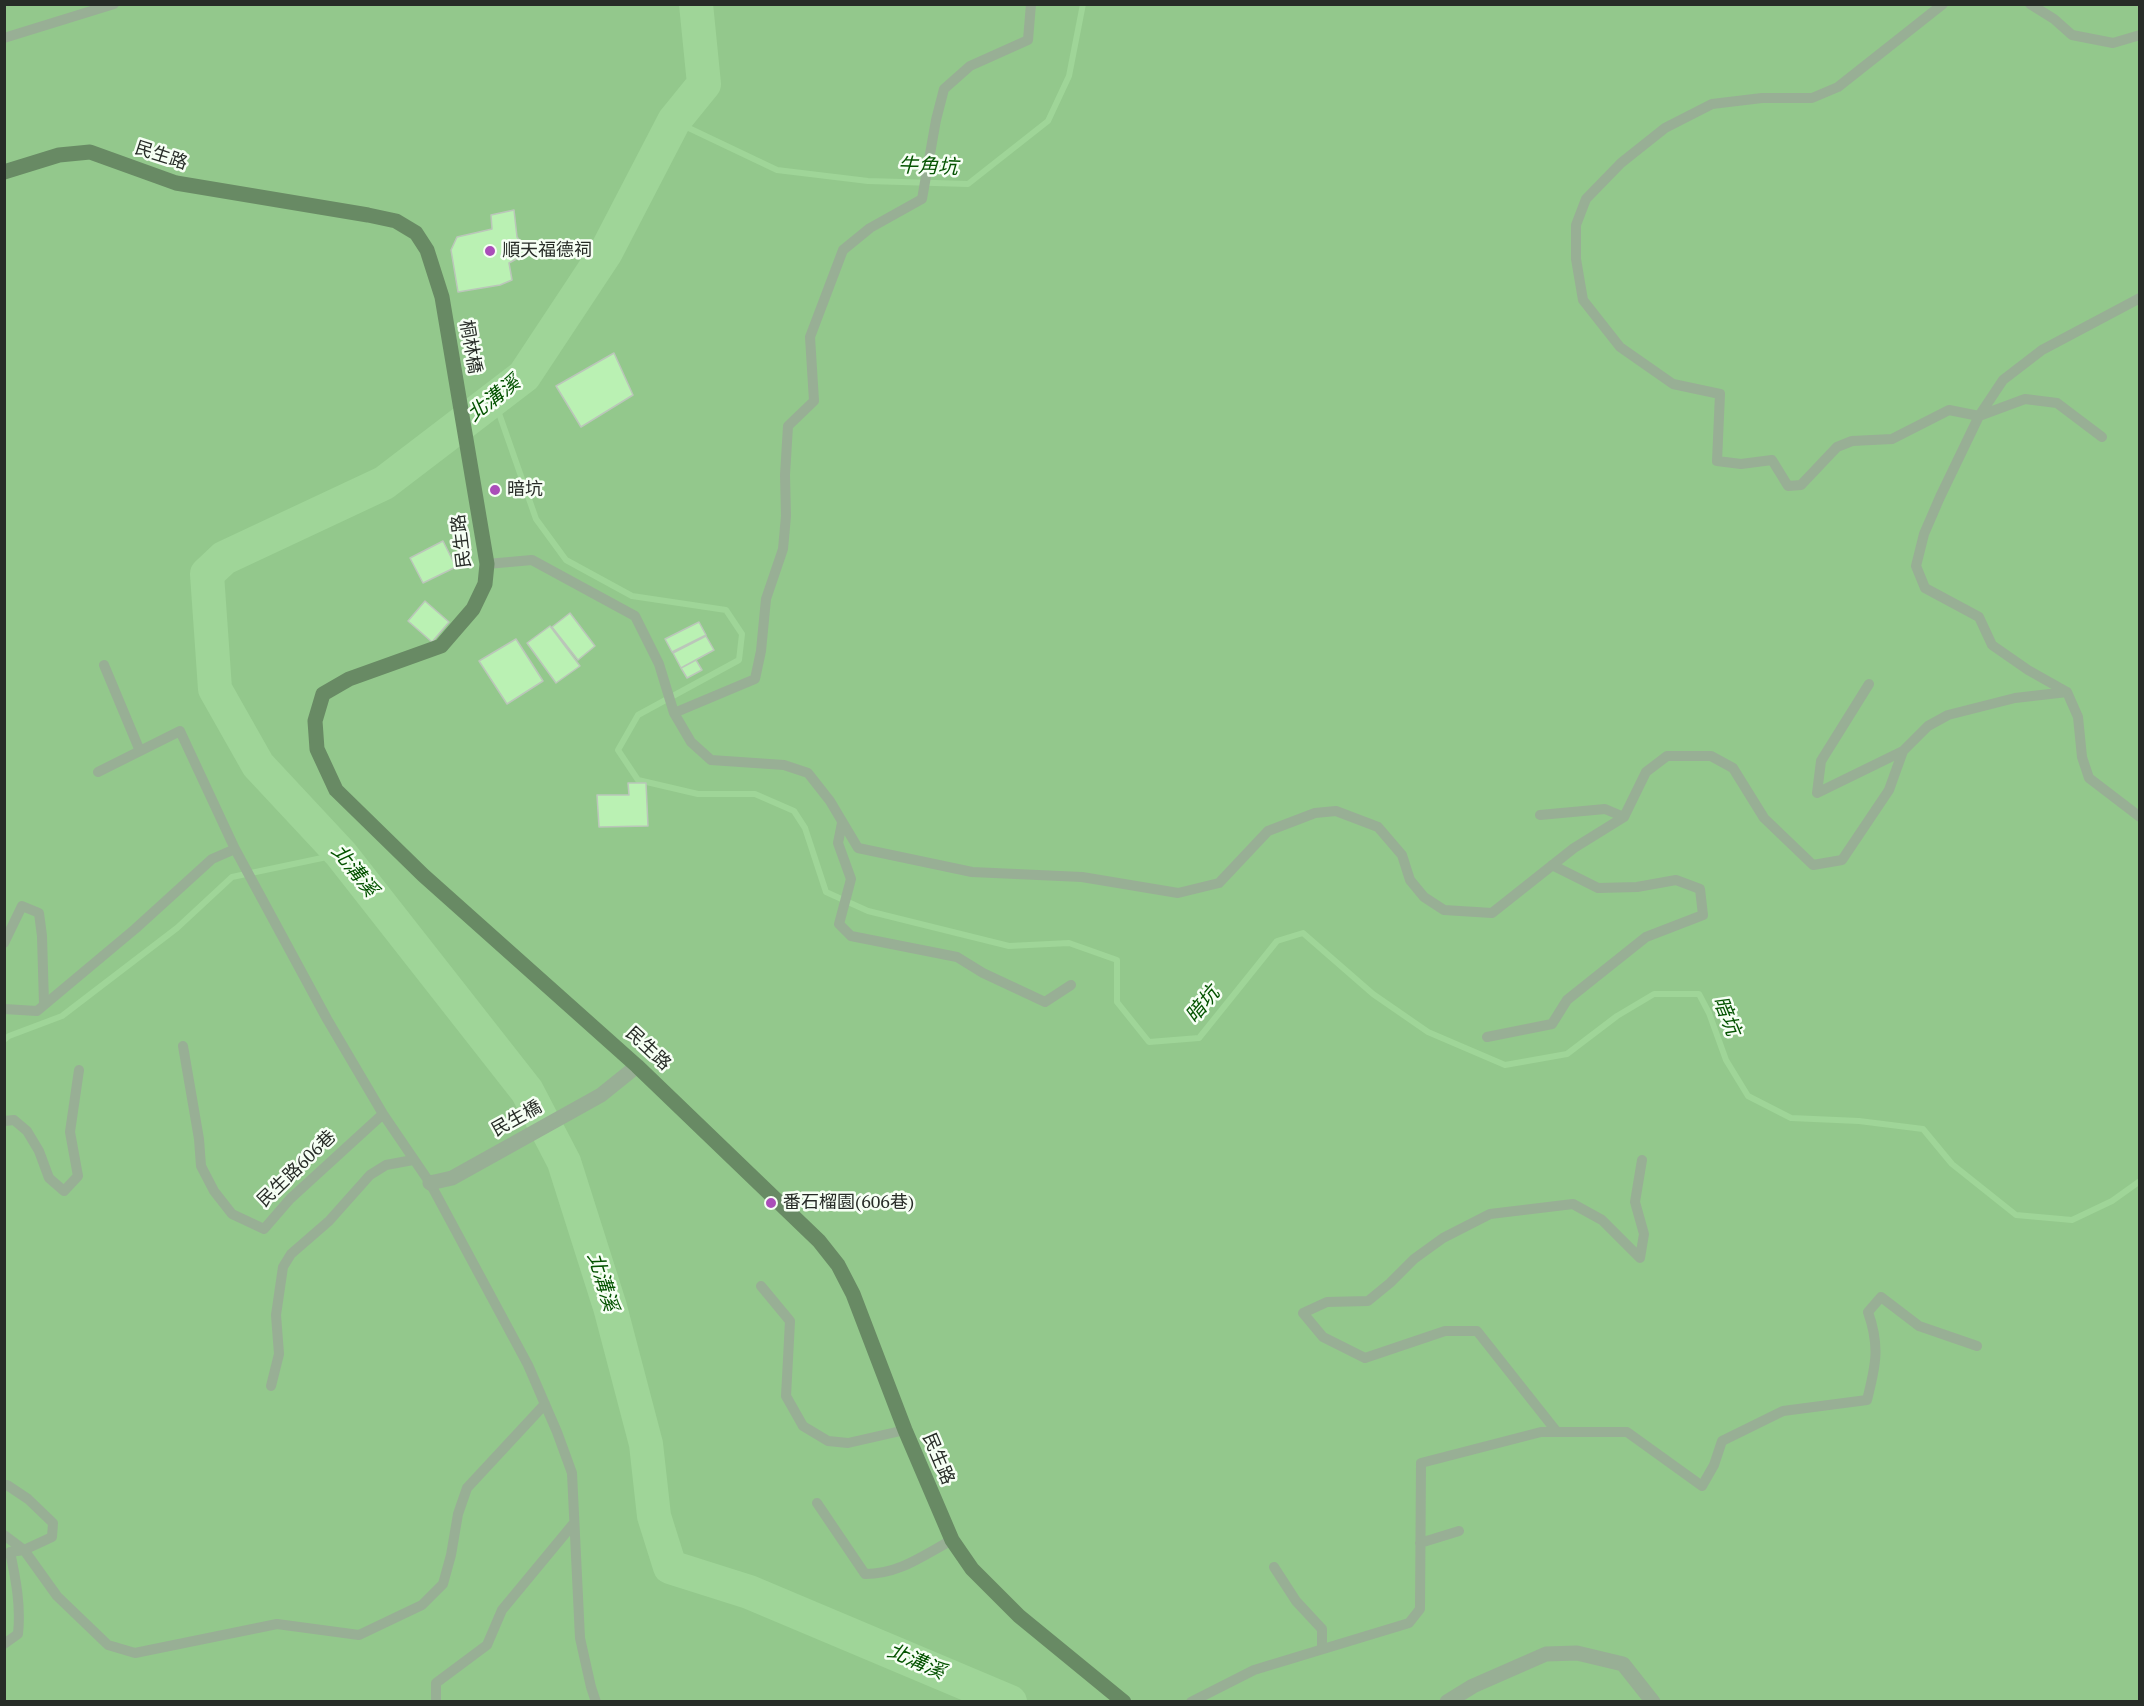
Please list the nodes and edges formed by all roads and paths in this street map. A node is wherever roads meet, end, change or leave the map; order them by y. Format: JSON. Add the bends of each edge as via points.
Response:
{"nodes":[{"id":1,"x":114,"y":4,"type":"edge"},
{"id":2,"x":1031,"y":4,"type":"edge"},
{"id":3,"x":1943,"y":4,"type":"edge"},
{"id":4,"x":2030,"y":4,"type":"edge"},
{"id":5,"x":2139,"y":35,"type":"edge"},
{"id":6,"x":4,"y":38,"type":"edge"},
{"id":7,"x":4,"y":172,"type":"edge"},
{"id":8,"x":442,"y":297,"type":"joint"},
{"id":9,"x":2139,"y":298,"type":"edge"},
{"id":10,"x":1979,"y":416,"type":"junction"},
{"id":11,"x":2102,"y":437,"type":"dead end"},
{"id":12,"x":473,"y":474,"type":"joint"},
{"id":13,"x":487,"y":564,"type":"junction"},
{"id":14,"x":104,"y":665,"type":"dead end"},
{"id":15,"x":1869,"y":684,"type":"dead end"},
{"id":16,"x":2067,"y":692,"type":"junction"},
{"id":17,"x":674,"y":713,"type":"junction"},
{"id":18,"x":140,"y":751,"type":"junction"},
{"id":19,"x":1903,"y":752,"type":"junction"},
{"id":20,"x":98,"y":772,"type":"dead end"},
{"id":21,"x":1540,"y":814,"type":"dead end"},
{"id":22,"x":1624,"y":817,"type":"junction"},
{"id":23,"x":2139,"y":817,"type":"edge"},
{"id":24,"x":842,"y":823,"type":"junction"},
{"id":25,"x":235,"y":849,"type":"junction"},
{"id":26,"x":1552,"y":866,"type":"junction"},
{"id":27,"x":4,"y":943,"type":"edge"},
{"id":28,"x":1071,"y":985,"type":"dead end"},
{"id":29,"x":44,"y":1004,"type":"junction"},
{"id":30,"x":4,"y":1009,"type":"edge"},
{"id":31,"x":1487,"y":1037,"type":"dead end"},
{"id":32,"x":183,"y":1046,"type":"dead end"},
{"id":33,"x":637,"y":1066,"type":"junction"},
{"id":34,"x":79,"y":1070,"type":"dead end"},
{"id":35,"x":383,"y":1114,"type":"junction"},
{"id":36,"x":4,"y":1121,"type":"edge"},
{"id":37,"x":413,"y":1160,"type":"junction"},
{"id":38,"x":1642,"y":1160,"type":"dead end"},
{"id":39,"x":430,"y":1183,"type":"junction"},
{"id":40,"x":761,"y":1286,"type":"dead end"},
{"id":41,"x":1977,"y":1346,"type":"dead end"},
{"id":42,"x":271,"y":1386,"type":"dead end"},
{"id":43,"x":545,"y":1404,"type":"junction"},
{"id":44,"x":905,"y":1430,"type":"junction"},
{"id":45,"x":1557,"y":1432,"type":"junction"},
{"id":46,"x":4,"y":1485,"type":"edge"},
{"id":47,"x":817,"y":1503,"type":"dead end"},
{"id":48,"x":574,"y":1523,"type":"junction"},
{"id":49,"x":1459,"y":1531,"type":"dead end"},
{"id":50,"x":4,"y":1535,"type":"edge"},
{"id":51,"x":952,"y":1540,"type":"junction"},
{"id":52,"x":1420,"y":1543,"type":"junction"},
{"id":53,"x":24,"y":1550,"type":"junction"},
{"id":54,"x":1274,"y":1567,"type":"dead end"},
{"id":55,"x":4,"y":1644,"type":"edge"},
{"id":56,"x":1322,"y":1650,"type":"junction"},
{"id":57,"x":436,"y":1701,"type":"edge"},
{"id":58,"x":596,"y":1701,"type":"edge"},
{"id":59,"x":1124,"y":1701,"type":"edge"},
{"id":60,"x":1191,"y":1701,"type":"edge"},
{"id":61,"x":1447,"y":1701,"type":"edge"},
{"id":62,"x":1653,"y":1701,"type":"edge"}],
"edges":[{"from":1,"to":6,"type":"lane"},
{"from":2,"to":17,"type":"lane","via":[[1028,40],[970,66],[944,89],[922,199],[870,228],[843,250],[810,337],[814,401],[788,426],[783,549],[766,599],[755,679]]},
{"from":3,"to":10,"type":"lane","via":[[1838,87],[1812,98],[1712,104],[1665,128],[1621,163],[1586,199],[1576,225],[1576,259],[1583,300],[1620,347],[1673,384],[1720,394],[1717,461],[1741,464],[1772,459],[1788,486],[1801,485],[1844,444],[1892,439],[1949,410]]},
{"from":4,"to":5,"type":"lane","via":[[2072,35],[2113,43]]},
{"from":7,"to":8,"type":"street","name":"民生路","via":[[59,155],[90,153],[176,183],[396,221],[416,234],[427,250]]},
{"from":8,"to":12,"type":"street","name":"桐林橋"},
{"from":9,"to":10,"type":"lane","via":[[2042,350],[2003,380]]},
{"from":10,"to":11,"type":"lane","via":[[2025,399],[2056,404]]},
{"from":10,"to":16,"type":"lane","via":[[1924,534],[1916,566],[1925,588],[1979,617],[1992,645]]},
{"from":12,"to":13,"type":"street","name":"民生路"},
{"from":13,"to":17,"type":"lane","via":[[532,560],[635,616],[659,664]]},
{"from":13,"to":33,"type":"street","name":"民生路","via":[[485,584],[473,609],[441,646],[349,680],[323,694],[315,721],[317,749],[336,790],[423,875]]},
{"from":14,"to":18,"type":"lane"},
{"from":15,"to":19,"type":"lane","via":[[1821,761],[1817,793]]},
{"from":16,"to":19,"type":"lane","via":[[2015,698],[1948,715],[1928,726]]},
{"from":16,"to":23,"type":"lane","via":[[2078,717],[2082,757],[2090,778]]},
{"from":17,"to":24,"type":"lane","via":[[691,742],[711,760],[784,765],[808,773]]},
{"from":18,"to":20,"type":"lane"},
{"from":18,"to":25,"type":"lane","via":[[180,731]]},
{"from":19,"to":22,"type":"lane","via":[[1889,790],[1842,860],[1813,866],[1764,818],[1733,768],[1711,756],[1667,756],[1647,772]]},
{"from":21,"to":22,"type":"lane","via":[[1605,809]]},
{"from":22,"to":26,"type":"lane"},
{"from":24,"to":26,"type":"lane","via":[[858,848],[972,872],[1082,877],[1178,893],[1219,883],[1268,831],[1315,813],[1336,811],[1378,827],[1402,855],[1410,880],[1424,897],[1444,910],[1492,912]]},
{"from":24,"to":28,"type":"lane","via":[[838,843],[851,879],[839,924],[851,936],[957,957],[1045,1002]]},
{"from":25,"to":29,"type":"lane","via":[[212,859]]},
{"from":25,"to":35,"type":"lane"},
{"from":26,"to":31,"type":"lane","via":[[1598,888],[1677,880],[1700,889],[1703,915],[1647,937],[1567,1000],[1552,1024]]},
{"from":27,"to":29,"type":"lane","via":[[22,906],[39,912]]},
{"from":29,"to":30,"type":"lane","via":[[37,1011]]},
{"from":32,"to":35,"type":"lane","name":"民生路606巷","via":[[201,1166],[232,1214],[264,1229],[290,1199]]},
{"from":33,"to":39,"type":"street","name":"民生橋","via":[[601,1095],[452,1178]]},
{"from":33,"to":44,"type":"street","name":"民生路","via":[[819,1241],[838,1265]]},
{"from":34,"to":36,"type":"lane","via":[[70,1132],[78,1176],[64,1191],[50,1178],[27,1131],[14,1120]]},
{"from":35,"to":37,"type":"lane"},
{"from":37,"to":39,"type":"lane"},
{"from":37,"to":42,"type":"lane","via":[[386,1165],[370,1175],[283,1267],[276,1315],[279,1354]]},
{"from":38,"to":45,"type":"lane","via":[[1635,1202],[1644,1234],[1640,1258],[1602,1220],[1573,1203],[1490,1214],[1443,1238],[1368,1301],[1327,1302],[1303,1313],[1323,1337],[1365,1358],[1444,1331],[1477,1331]]},
{"from":39,"to":43,"type":"lane"},
{"from":40,"to":44,"type":"lane","via":[[790,1321],[786,1396],[803,1426],[828,1441],[848,1443]]},
{"from":41,"to":45,"type":"lane","via":[[1919,1326],[1881,1297],[1868,1312],[1876,1333],[1876,1367],[1867,1400],[1783,1411],[1722,1441],[1702,1486],[1627,1432]]},
{"from":43,"to":48,"type":"lane","via":[[572,1473]]},
{"from":43,"to":53,"type":"lane","via":[[467,1488],[443,1584],[422,1605],[359,1635],[277,1624],[135,1653],[108,1645],[57,1596]]},
{"from":44,"to":51,"type":"street","name":"民生路"},
{"from":45,"to":52,"type":"lane","via":[[1541,1432],[1421,1463]]},
{"from":46,"to":53,"type":"lane","via":[[28,1499],[53,1523],[52,1537]]},
{"from":47,"to":51,"type":"lane","via":[[865,1574],[883,1574],[904,1567]]},
{"from":48,"to":57,"type":"lane","via":[[502,1610],[487,1645],[436,1683]]},
{"from":48,"to":58,"type":"lane","via":[[580,1638]]},
{"from":49,"to":52,"type":"lane"},
{"from":50,"to":53,"type":"lane"},
{"from":51,"to":59,"type":"street","name":"民生路","via":[[972,1569],[1019,1616]]},
{"from":52,"to":56,"type":"lane","via":[[1420,1609],[1409,1623]]},
{"from":53,"to":55,"type":"lane","via":[[10,1552],[19,1596],[19,1623],[18,1634]]},
{"from":54,"to":56,"type":"lane","via":[[1296,1601],[1322,1629]]},
{"from":56,"to":60,"type":"lane","via":[[1254,1670]]},
{"from":61,"to":62,"type":"street","via":[[1546,1654],[1577,1653],[1623,1664]]}]}
